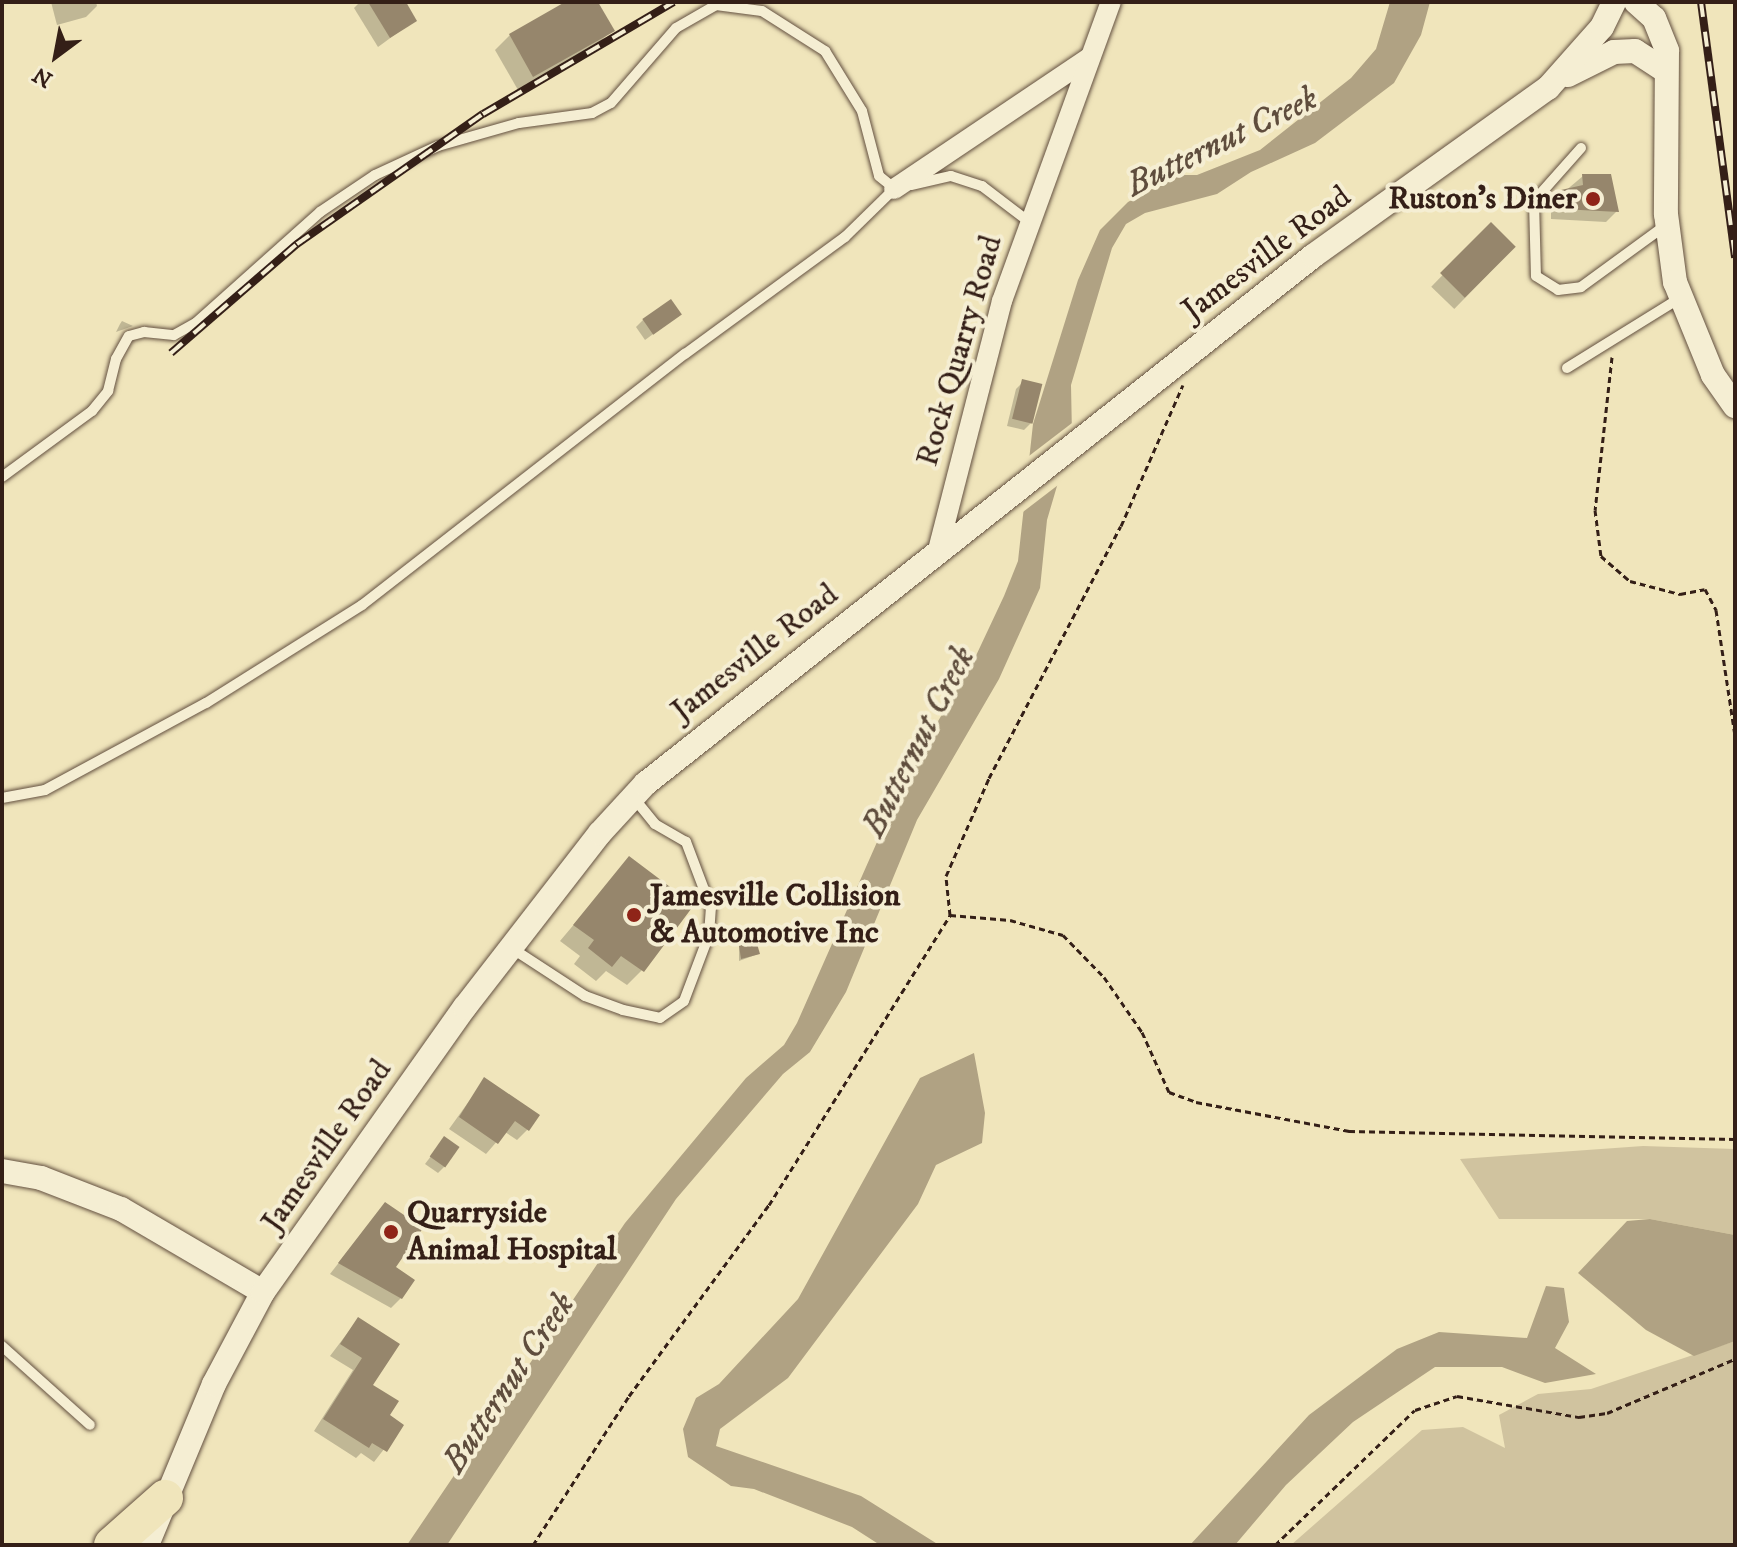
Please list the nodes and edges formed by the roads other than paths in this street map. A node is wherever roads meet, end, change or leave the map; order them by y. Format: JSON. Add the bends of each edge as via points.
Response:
{"nodes":[{"id":1,"x":1111,"y":2,"type":"edge"},
{"id":2,"x":1614,"y":2,"type":"edge"},
{"id":3,"x":1636,"y":2,"type":"edge"},
{"id":4,"x":1089,"y":58,"type":"junction"},
{"id":5,"x":1666,"y":71,"type":"junction"},
{"id":6,"x":1548,"y":88,"type":"junction"},
{"id":7,"x":1581,"y":148,"type":"dead end"},
{"id":8,"x":894,"y":189,"type":"junction"},
{"id":9,"x":1028,"y":221,"type":"junction"},
{"id":10,"x":1667,"y":224,"type":"junction"},
{"id":11,"x":1680,"y":298,"type":"junction"},
{"id":12,"x":1567,"y":368,"type":"dead end"},
{"id":13,"x":1735,"y":406,"type":"edge"},
{"id":14,"x":2,"y":477,"type":"edge"},
{"id":15,"x":938,"y":550,"type":"junction"},
{"id":16,"x":633,"y":797,"type":"junction"},
{"id":17,"x":2,"y":798,"type":"edge"},
{"id":18,"x":510,"y":947,"type":"junction"},
{"id":19,"x":2,"y":1171,"type":"edge"},
{"id":20,"x":263,"y":1292,"type":"junction"},
{"id":21,"x":2,"y":1346,"type":"edge"},
{"id":22,"x":90,"y":1425,"type":"dead end"},
{"id":23,"x":165,"y":1498,"type":"junction"},
{"id":24,"x":112,"y":1545,"type":"edge"},
{"id":25,"x":147,"y":1545,"type":"edge"}],
"edges":[{"from":1,"to":4,"type":"street"},
{"from":2,"to":6,"type":"street","name":"Jamesville Road","via":[[1602,27]]},
{"from":3,"to":5,"type":"street","via":[[1660,30]]},
{"from":4,"to":8,"type":"street"},
{"from":4,"to":9,"type":"street"},
{"from":5,"to":6,"type":"street","via":[[1635,51],[1614,52]]},
{"from":5,"to":10,"type":"street"},
{"from":6,"to":15,"type":"street","name":"Jamesville Road","via":[[1313,256]]},
{"from":7,"to":10,"type":"lane","via":[[1534,201],[1536,276],[1558,290],[1581,287]]},
{"from":8,"to":9,"type":"lane","name":"Rock Quarry Road","via":[[951,176],[997,193]]},
{"from":8,"to":14,"type":"lane","via":[[879,176],[862,111],[825,51],[762,11],[716,5],[676,28],[611,103],[592,113],[519,123],[438,146],[375,175],[320,212],[197,322],[174,335],[129,336],[108,391],[92,411]]},
{"from":8,"to":17,"type":"lane","via":[[845,237],[362,605],[206,703],[45,790]]},
{"from":9,"to":15,"type":"street","name":"Rock Quarry Road"},
{"from":10,"to":11,"type":"street"},
{"from":11,"to":12,"type":"lane"},
{"from":11,"to":13,"type":"street","via":[[1713,375]]},
{"from":15,"to":16,"type":"street","name":"Jamesville Road","via":[[698,739]]},
{"from":16,"to":18,"type":"street","name":"Jamesville Road"},
{"from":16,"to":18,"type":"lane","via":[[655,824],[686,842],[711,908],[709,935],[684,1001],[660,1018],[623,1010],[585,996]]},
{"from":18,"to":20,"type":"street","name":"Jamesville Road"},
{"from":19,"to":20,"type":"street","via":[[41,1178],[121,1209]]},
{"from":20,"to":23,"type":"street","name":"Jamesville Road","via":[[214,1384]]},
{"from":21,"to":22,"type":"lane"},
{"from":23,"to":24,"type":"highway"},
{"from":23,"to":25,"type":"street","name":"Jamesville Road"}]}
